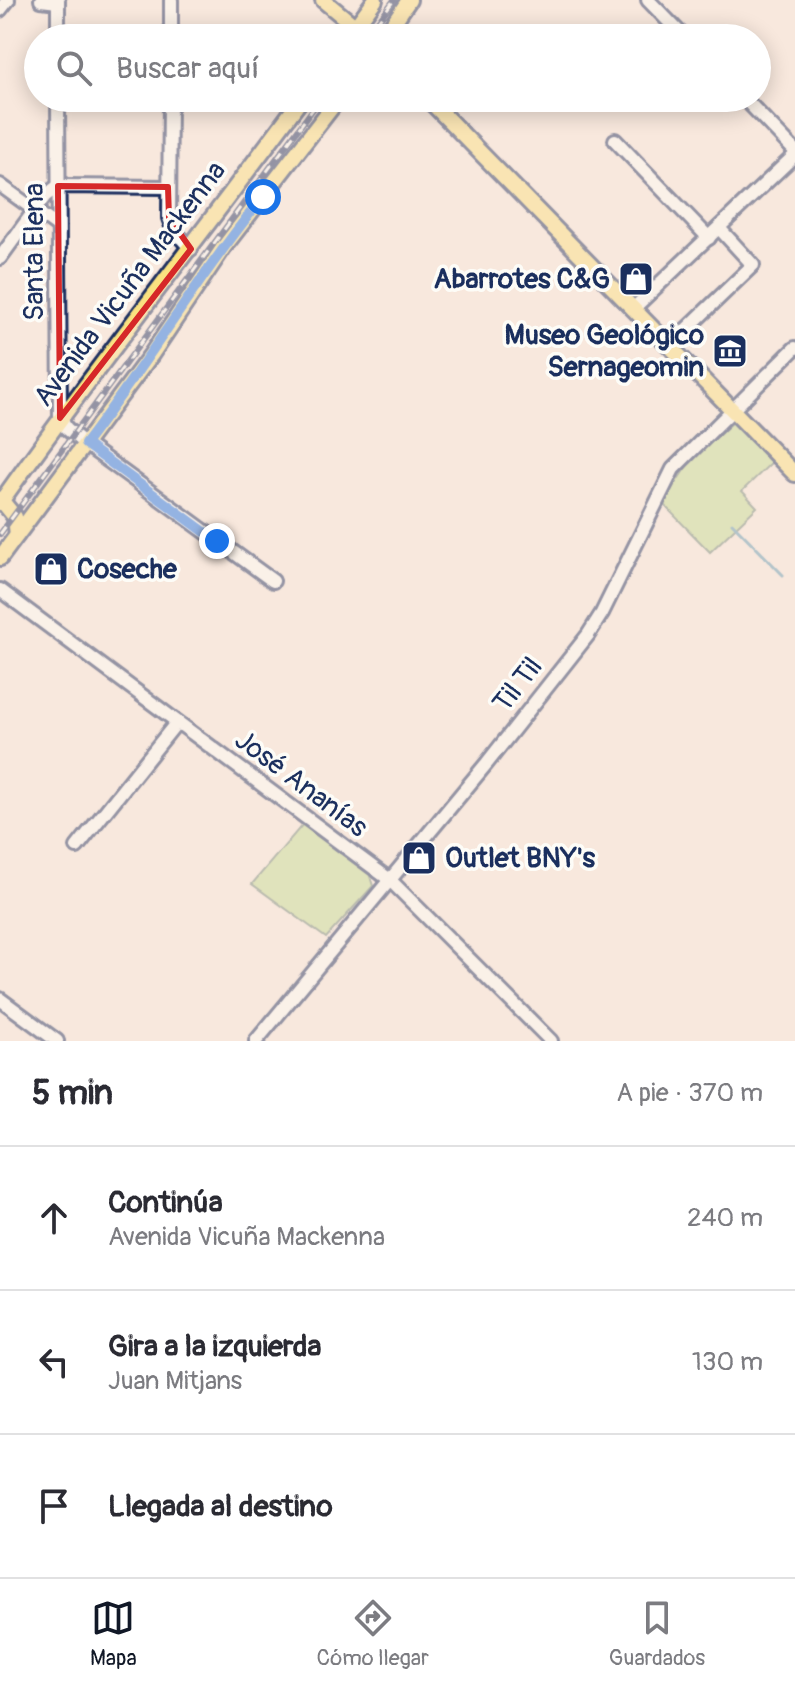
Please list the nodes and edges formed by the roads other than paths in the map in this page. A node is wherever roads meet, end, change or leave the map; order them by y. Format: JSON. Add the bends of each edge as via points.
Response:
{"nodes":[{"id":1,"x":8,"y":0,"type":"edge"},
{"id":2,"x":41,"y":0,"type":"edge"},
{"id":3,"x":171,"y":0,"type":"edge"},
{"id":4,"x":323,"y":0,"type":"edge"},
{"id":5,"x":375,"y":0,"type":"edge"},
{"id":6,"x":409,"y":0,"type":"edge"},
{"id":7,"x":648,"y":0,"type":"edge"},
{"id":8,"x":58,"y":1,"type":"edge"},
{"id":9,"x":0,"y":10,"type":"edge"},
{"id":10,"x":58,"y":24,"type":"edge"},
{"id":11,"x":171,"y":24,"type":"edge"},
{"id":12,"x":355,"y":24,"type":"edge"},
{"id":13,"x":357,"y":24,"type":"edge"},
{"id":14,"x":393,"y":24,"type":"edge"},
{"id":15,"x":671,"y":24,"type":"edge"},
{"id":16,"x":58,"y":112,"type":"edge"},
{"id":17,"x":170,"y":112,"type":"edge"},
{"id":18,"x":292,"y":112,"type":"edge"},
{"id":19,"x":328,"y":112,"type":"edge"},
{"id":20,"x":441,"y":112,"type":"edge"},
{"id":21,"x":757,"y":112,"type":"edge"},
{"id":22,"x":615,"y":140,"type":"dead end"},
{"id":23,"x":795,"y":153,"type":"edge"},
{"id":24,"x":0,"y":185,"type":"edge"},
{"id":25,"x":58,"y":186,"type":"junction"},
{"id":26,"x":168,"y":187,"type":"junction"},
{"id":27,"x":34,"y":210,"type":"junction"},
{"id":28,"x":58,"y":227,"type":"junction"},
{"id":29,"x":719,"y":228,"type":"junction"},
{"id":30,"x":709,"y":238,"type":"junction"},
{"id":31,"x":191,"y":249,"type":"junction"},
{"id":32,"x":0,"y":258,"type":"edge"},
{"id":33,"x":633,"y":309,"type":"junction"},
{"id":34,"x":669,"y":346,"type":"junction"},
{"id":35,"x":795,"y":348,"type":"edge"},
{"id":36,"x":732,"y":409,"type":"junction"},
{"id":37,"x":60,"y":418,"type":"junction"},
{"id":38,"x":85,"y":444,"type":"junction"},
{"id":39,"x":795,"y":474,"type":"edge"},
{"id":40,"x":1,"y":501,"type":"edge"},
{"id":41,"x":17,"y":535,"type":"junction"},
{"id":42,"x":0,"y":558,"type":"edge"},
{"id":43,"x":273,"y":581,"type":"dead end"},
{"id":44,"x":0,"y":590,"type":"edge"},
{"id":45,"x":177,"y":722,"type":"junction"},
{"id":46,"x":77,"y":847,"type":"dead end"},
{"id":47,"x":390,"y":880,"type":"junction"},
{"id":48,"x":0,"y":999,"type":"edge"},
{"id":49,"x":57,"y":1041,"type":"edge"},
{"id":50,"x":256,"y":1041,"type":"edge"},
{"id":51,"x":551,"y":1041,"type":"edge"}],
"edges":[{"from":1,"to":9,"type":"street"},
{"from":2,"to":8,"type":"street"},
{"from":3,"to":11,"type":"street"},
{"from":4,"to":12,"type":"main road"},
{"from":5,"to":13,"type":"main road"},
{"from":6,"to":14,"type":"main road"},
{"from":7,"to":15,"type":"street"},
{"from":8,"to":10,"type":"street"},
{"from":16,"to":25,"type":"street","name":"Santa Elena"},
{"from":17,"to":26,"type":"street"},
{"from":18,"to":31,"type":"main road","name":"Avenida Vicuña Mackenna"},
{"from":19,"to":38,"type":"main road","name":"Avenida Vicuña Mackenna","via":[[223,248]]},
{"from":20,"to":33,"type":"main road"},
{"from":21,"to":23,"type":"street"},
{"from":22,"to":30,"type":"street"},
{"from":23,"to":29,"type":"street"},
{"from":24,"to":27,"type":"street"},
{"from":25,"to":26,"type":"street"},
{"from":25,"to":27,"type":"street"},
{"from":25,"to":28,"type":"street","name":"Santa Elena"},
{"from":26,"to":31,"type":"street","via":[[173,229]]},
{"from":27,"to":28,"type":"street"},
{"from":27,"to":32,"type":"street"},
{"from":28,"to":37,"type":"street","name":"Santa Elena"},
{"from":29,"to":30,"type":"street"},
{"from":29,"to":34,"type":"street","via":[[753,265]]},
{"from":30,"to":33,"type":"street"},
{"from":31,"to":37,"type":"main road","name":"Avenida Vicuña Mackenna"},
{"from":33,"to":34,"type":"main road"},
{"from":34,"to":36,"type":"main road"},
{"from":35,"to":36,"type":"street","name":"Til Til"},
{"from":36,"to":39,"type":"main road"},
{"from":36,"to":47,"type":"street","name":"Til Til","via":[[673,469],[588,635]]},
{"from":37,"to":38,"type":"street"},
{"from":37,"to":40,"type":"main road","name":"Avenida Vicuña Mackenna"},
{"from":38,"to":41,"type":"main road","name":"Avenida Vicuña Mackenna"},
{"from":38,"to":43,"type":"street"},
{"from":40,"to":41,"type":"main road","via":[[15,517]]},
{"from":41,"to":42,"type":"main road","name":"Avenida Vicuña Mackenna"},
{"from":44,"to":45,"type":"street","name":"José Ananías"},
{"from":45,"to":46,"type":"street"},
{"from":45,"to":47,"type":"street","name":"José Ananías"},
{"from":47,"to":50,"type":"street","name":"Til Til"},
{"from":47,"to":51,"type":"street","name":"José Ananías"},
{"from":48,"to":49,"type":"street"}]}
